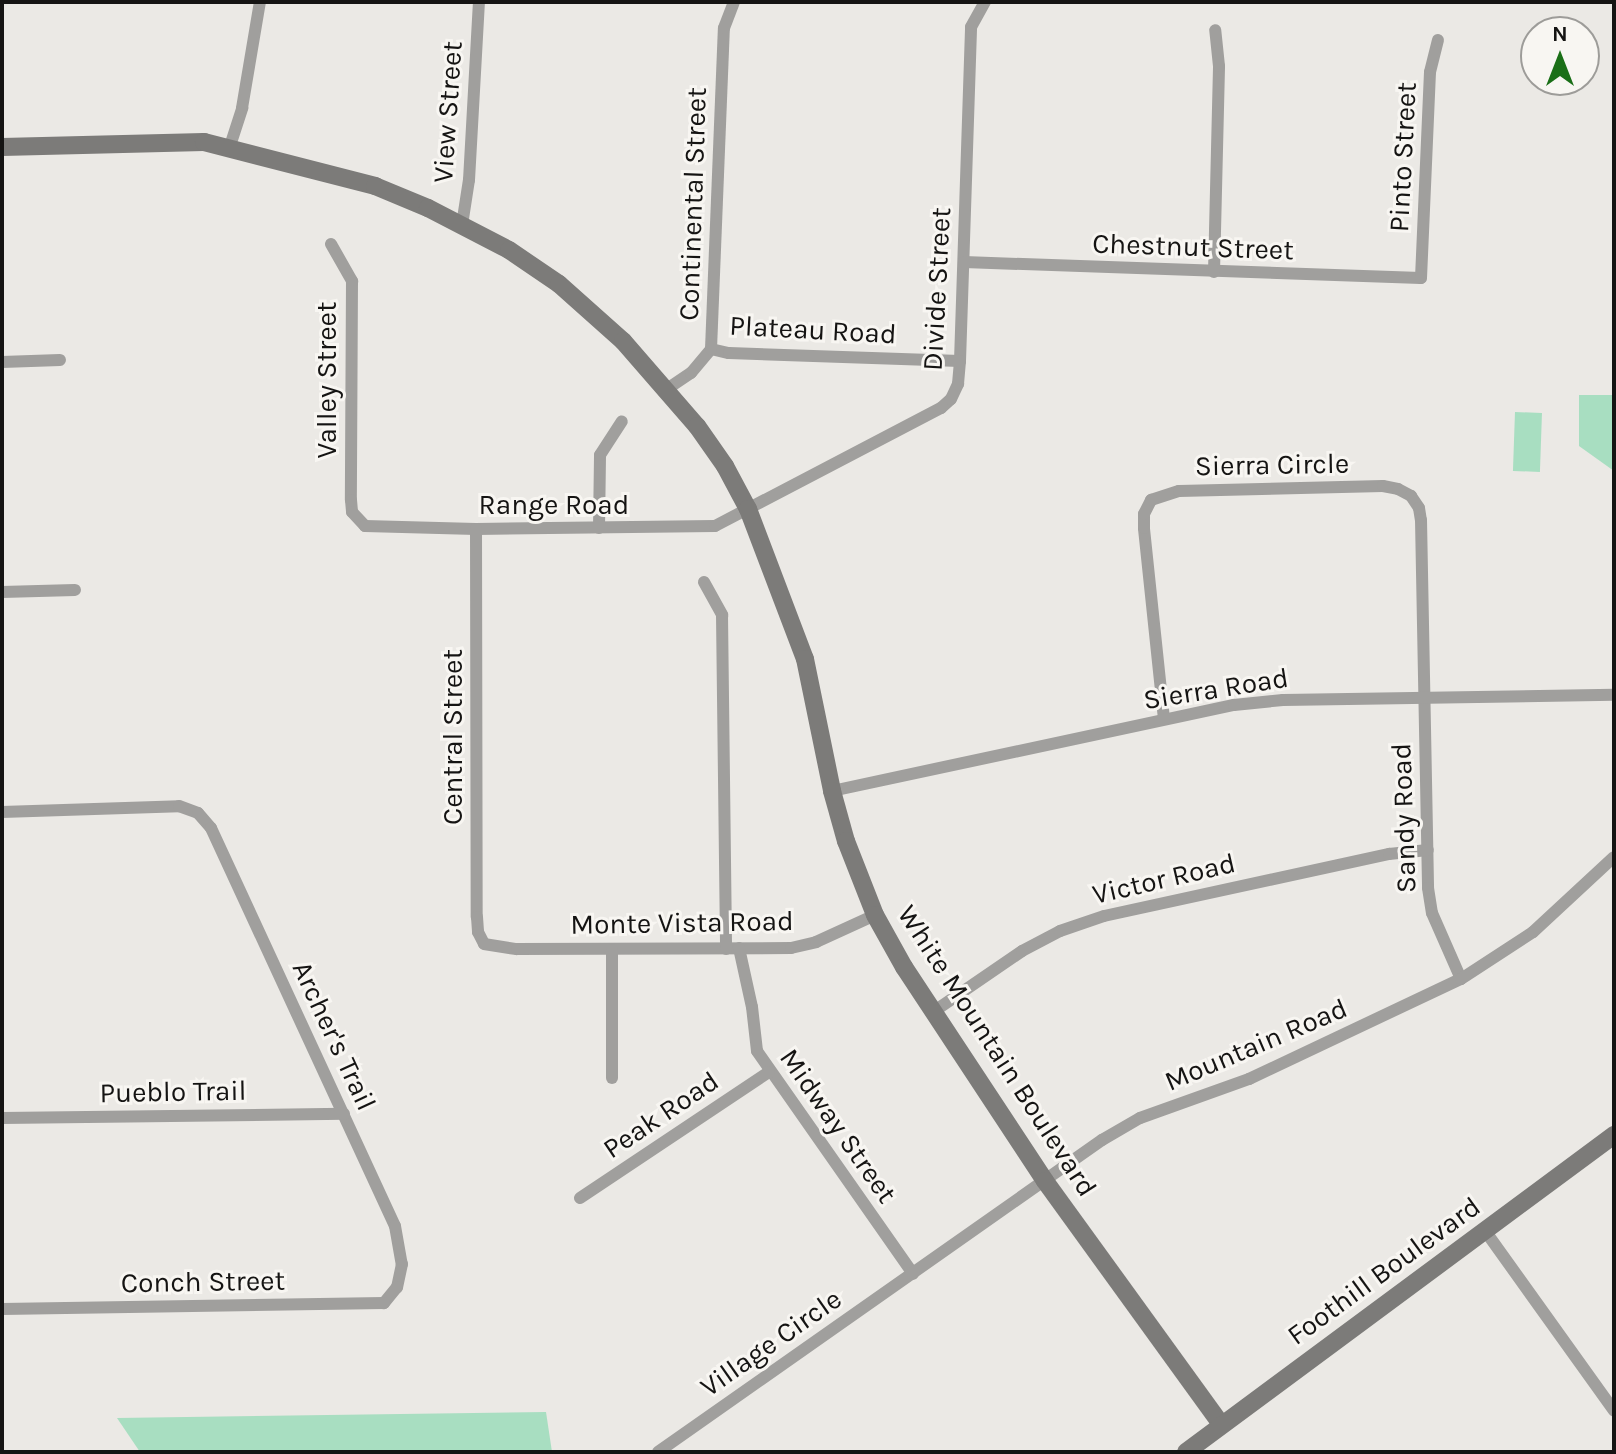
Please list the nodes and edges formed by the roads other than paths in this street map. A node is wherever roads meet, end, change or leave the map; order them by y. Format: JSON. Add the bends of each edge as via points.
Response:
{"nodes":[{"id":1,"x":260,"y":2,"type":"edge"},
{"id":2,"x":479,"y":2,"type":"edge"},
{"id":3,"x":734,"y":2,"type":"edge"},
{"id":4,"x":985,"y":2,"type":"edge"},
{"id":5,"x":1215,"y":30,"type":"dead end"},
{"id":6,"x":1438,"y":40,"type":"dead end"},
{"id":7,"x":230,"y":146,"type":"junction"},
{"id":8,"x":2,"y":147,"type":"edge"},
{"id":9,"x":462,"y":225,"type":"junction"},
{"id":10,"x":331,"y":244,"type":"dead end"},
{"id":11,"x":964,"y":262,"type":"junction"},
{"id":12,"x":1214,"y":272,"type":"junction"},
{"id":13,"x":1421,"y":278,"type":"joint"},
{"id":14,"x":711,"y":349,"type":"junction"},
{"id":15,"x":60,"y":360,"type":"dead end"},
{"id":16,"x":960,"y":361,"type":"junction"},
{"id":17,"x":2,"y":362,"type":"edge"},
{"id":18,"x":667,"y":389,"type":"junction"},
{"id":19,"x":622,"y":421,"type":"dead end"},
{"id":20,"x":748,"y":509,"type":"junction"},
{"id":21,"x":358,"y":520,"type":"joint"},
{"id":22,"x":599,"y":528,"type":"junction"},
{"id":23,"x":476,"y":529,"type":"junction"},
{"id":24,"x":704,"y":582,"type":"dead end"},
{"id":25,"x":75,"y":590,"type":"dead end"},
{"id":26,"x":2,"y":592,"type":"edge"},
{"id":27,"x":1614,"y":695,"type":"edge"},
{"id":28,"x":1425,"y":697,"type":"junction"},
{"id":29,"x":1164,"y":719,"type":"junction"},
{"id":30,"x":832,"y":791,"type":"junction"},
{"id":31,"x":2,"y":812,"type":"edge"},
{"id":32,"x":1428,"y":850,"type":"junction"},
{"id":33,"x":1614,"y":857,"type":"edge"},
{"id":34,"x":875,"y":915,"type":"junction"},
{"id":35,"x":484,"y":944,"type":"joint"},
{"id":36,"x":732,"y":949,"type":"junction"},
{"id":37,"x":612,"y":950,"type":"junction"},
{"id":38,"x":1461,"y":979,"type":"junction"},
{"id":39,"x":933,"y":1012,"type":"junction"},
{"id":40,"x":769,"y":1072,"type":"junction"},
{"id":41,"x":612,"y":1078,"type":"dead end"},
{"id":42,"x":344,"y":1114,"type":"junction"},
{"id":43,"x":2,"y":1118,"type":"edge"},
{"id":44,"x":1614,"y":1135,"type":"edge"},
{"id":45,"x":1045,"y":1181,"type":"junction"},
{"id":46,"x":580,"y":1198,"type":"dead end"},
{"id":47,"x":1486,"y":1232,"type":"junction"},
{"id":48,"x":913,"y":1274,"type":"junction"},
{"id":49,"x":397,"y":1287,"type":"joint"},
{"id":50,"x":2,"y":1309,"type":"edge"},
{"id":51,"x":1614,"y":1411,"type":"edge"},
{"id":52,"x":1221,"y":1424,"type":"junction"},
{"id":53,"x":658,"y":1452,"type":"edge"},
{"id":54,"x":1186,"y":1452,"type":"edge"}],
"edges":[{"from":1,"to":7,"type":"street"},
{"from":2,"to":9,"type":"street","name":"View Street"},
{"from":3,"to":14,"type":"street","name":"Continental Street","via":[[724,28]]},
{"from":4,"to":11,"type":"street","name":"Divide Street","via":[[971,27]]},
{"from":5,"to":12,"type":"street","via":[[1219,66]]},
{"from":6,"to":13,"type":"street","name":"Pinto Street","via":[[1430,72]]},
{"from":7,"to":8,"type":"street","name":"White Mountain Boulevard","via":[[181,140]]},
{"from":7,"to":9,"type":"street","name":"White Mountain Boulevard","via":[[375,186]]},
{"from":9,"to":18,"type":"street","name":"White Mountain Boulevard","via":[[559,284]]},
{"from":10,"to":21,"type":"street","name":"Valley Street","via":[[352,281],[351,500]]},
{"from":11,"to":12,"type":"street","name":"Chestnut Street"},
{"from":11,"to":16,"type":"street","name":"Divide Street"},
{"from":12,"to":13,"type":"street","name":"Chestnut Street"},
{"from":14,"to":16,"type":"street","name":"Plateau Road"},
{"from":14,"to":18,"type":"street","name":"Continental Street","via":[[691,373]]},
{"from":15,"to":17,"type":"street"},
{"from":16,"to":20,"type":"street","name":"Divide Street","via":[[958,384],[941,408]]},
{"from":18,"to":20,"type":"street","name":"White Mountain Boulevard","via":[[725,466]]},
{"from":19,"to":22,"type":"street","via":[[600,455]]},
{"from":20,"to":22,"type":"street","name":"Range Road","via":[[701,528]]},
{"from":20,"to":30,"type":"street","name":"White Mountain Boulevard","via":[[805,659]]},
{"from":21,"to":23,"type":"street","name":"Range Road","via":[[375,528]]},
{"from":22,"to":23,"type":"street","name":"Range Road"},
{"from":23,"to":35,"type":"street","name":"Central Street","via":[[477,917]]},
{"from":24,"to":36,"type":"street","name":"Midway Street","via":[[722,615]]},
{"from":25,"to":26,"type":"street"},
{"from":27,"to":28,"type":"street","name":"Sierra Road"},
{"from":28,"to":29,"type":"street","name":"Sierra Road","via":[[1283,700]]},
{"from":28,"to":29,"type":"street","name":"Sierra Circle","via":[[1421,520],[1411,496],[1383,486],[1179,491],[1151,500],[1144,514]]},
{"from":28,"to":32,"type":"street","name":"Sandy Road"},
{"from":29,"to":30,"type":"street","name":"Sierra Road"},
{"from":30,"to":34,"type":"street","name":"White Mountain Boulevard"},
{"from":31,"to":42,"type":"street","name":"Archer's Trail","via":[[179,806],[198,813],[211,828]]},
{"from":32,"to":38,"type":"street","name":"Sandy Road","via":[[1432,913]]},
{"from":32,"to":39,"type":"street","name":"Victor Road","via":[[1104,916],[1022,951]]},
{"from":33,"to":38,"type":"street","name":"Mountain Road","via":[[1533,932]]},
{"from":34,"to":36,"type":"street","name":"Monte Vista Road","via":[[791,948]]},
{"from":34,"to":39,"type":"street","name":"White Mountain Boulevard"},
{"from":35,"to":37,"type":"street","name":"Monte Vista Road"},
{"from":36,"to":37,"type":"street","name":"Monte Vista Road"},
{"from":36,"to":40,"type":"street","name":"Midway Street","via":[[752,1007],[753,1040]]},
{"from":37,"to":41,"type":"street"},
{"from":38,"to":45,"type":"street","name":"Mountain Road","via":[[1249,1079],[1140,1118]]},
{"from":39,"to":45,"type":"street","name":"White Mountain Boulevard"},
{"from":40,"to":46,"type":"street","name":"Peak Road"},
{"from":40,"to":48,"type":"street","name":"Midway Street"},
{"from":42,"to":43,"type":"street","name":"Pueblo Trail"},
{"from":42,"to":49,"type":"street","name":"Archer's Trail","via":[[395,1226],[402,1264]]},
{"from":44,"to":47,"type":"street","name":"Foothill Boulevard"},
{"from":45,"to":48,"type":"street","name":"Mountain Road"},
{"from":45,"to":52,"type":"street","name":"White Mountain Boulevard"},
{"from":47,"to":51,"type":"street"},
{"from":47,"to":52,"type":"street","name":"Foothill Boulevard"},
{"from":48,"to":53,"type":"street","name":"Village Circle"},
{"from":49,"to":50,"type":"street","name":"Conch Street","via":[[384,1303]]},
{"from":52,"to":54,"type":"street","name":"Foothill Boulevard"}]}
